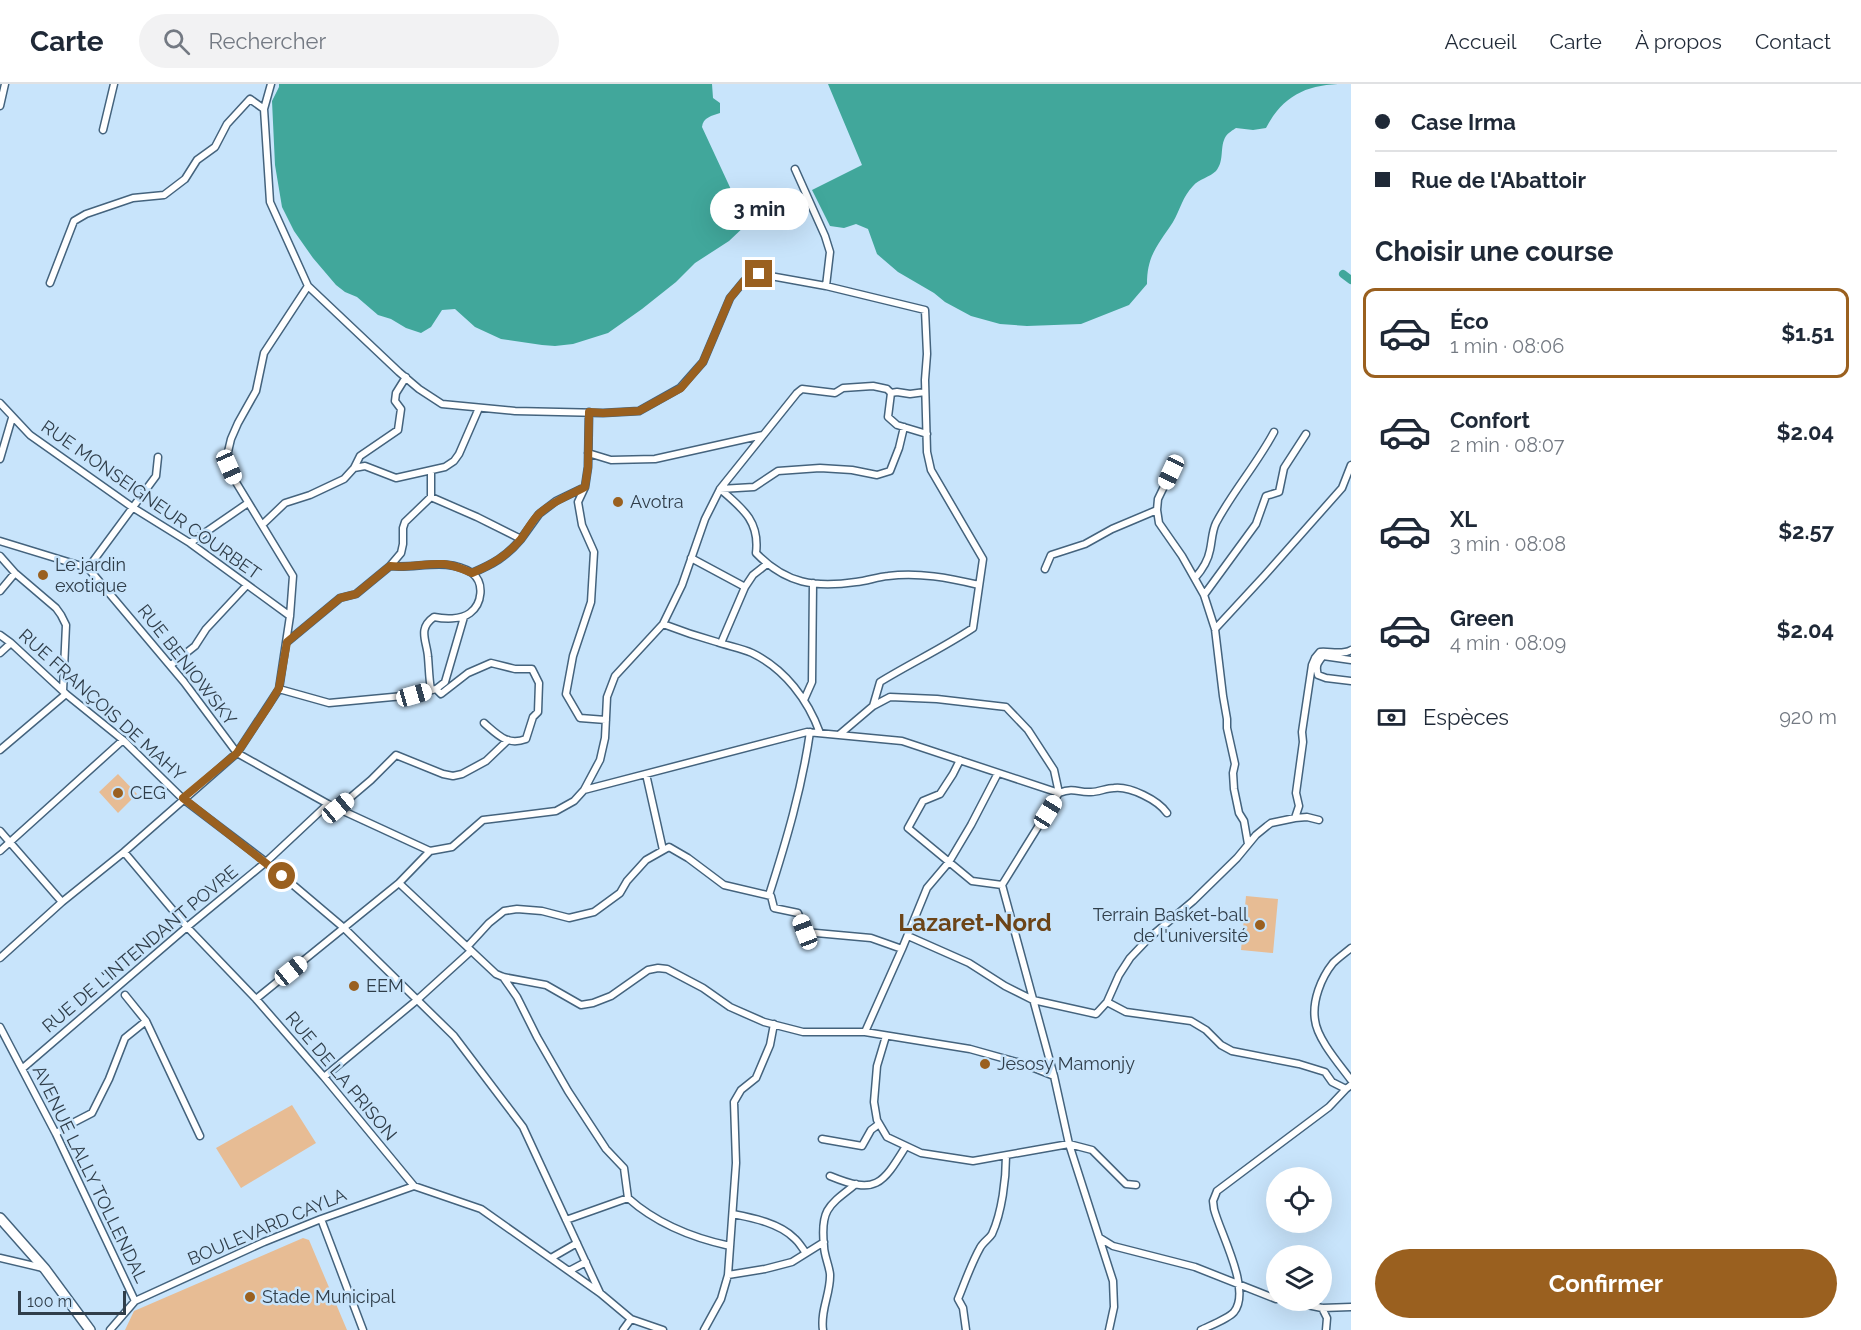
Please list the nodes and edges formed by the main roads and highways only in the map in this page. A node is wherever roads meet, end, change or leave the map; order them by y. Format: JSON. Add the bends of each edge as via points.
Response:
{"nodes":[{"id":1,"x":0,"y":1218,"type":"edge"},
{"id":2,"x":90,"y":1330,"type":"edge"}],
"edges":[{"from":1,"to":2,"type":"main road","via":[[45,1269]]}]}
